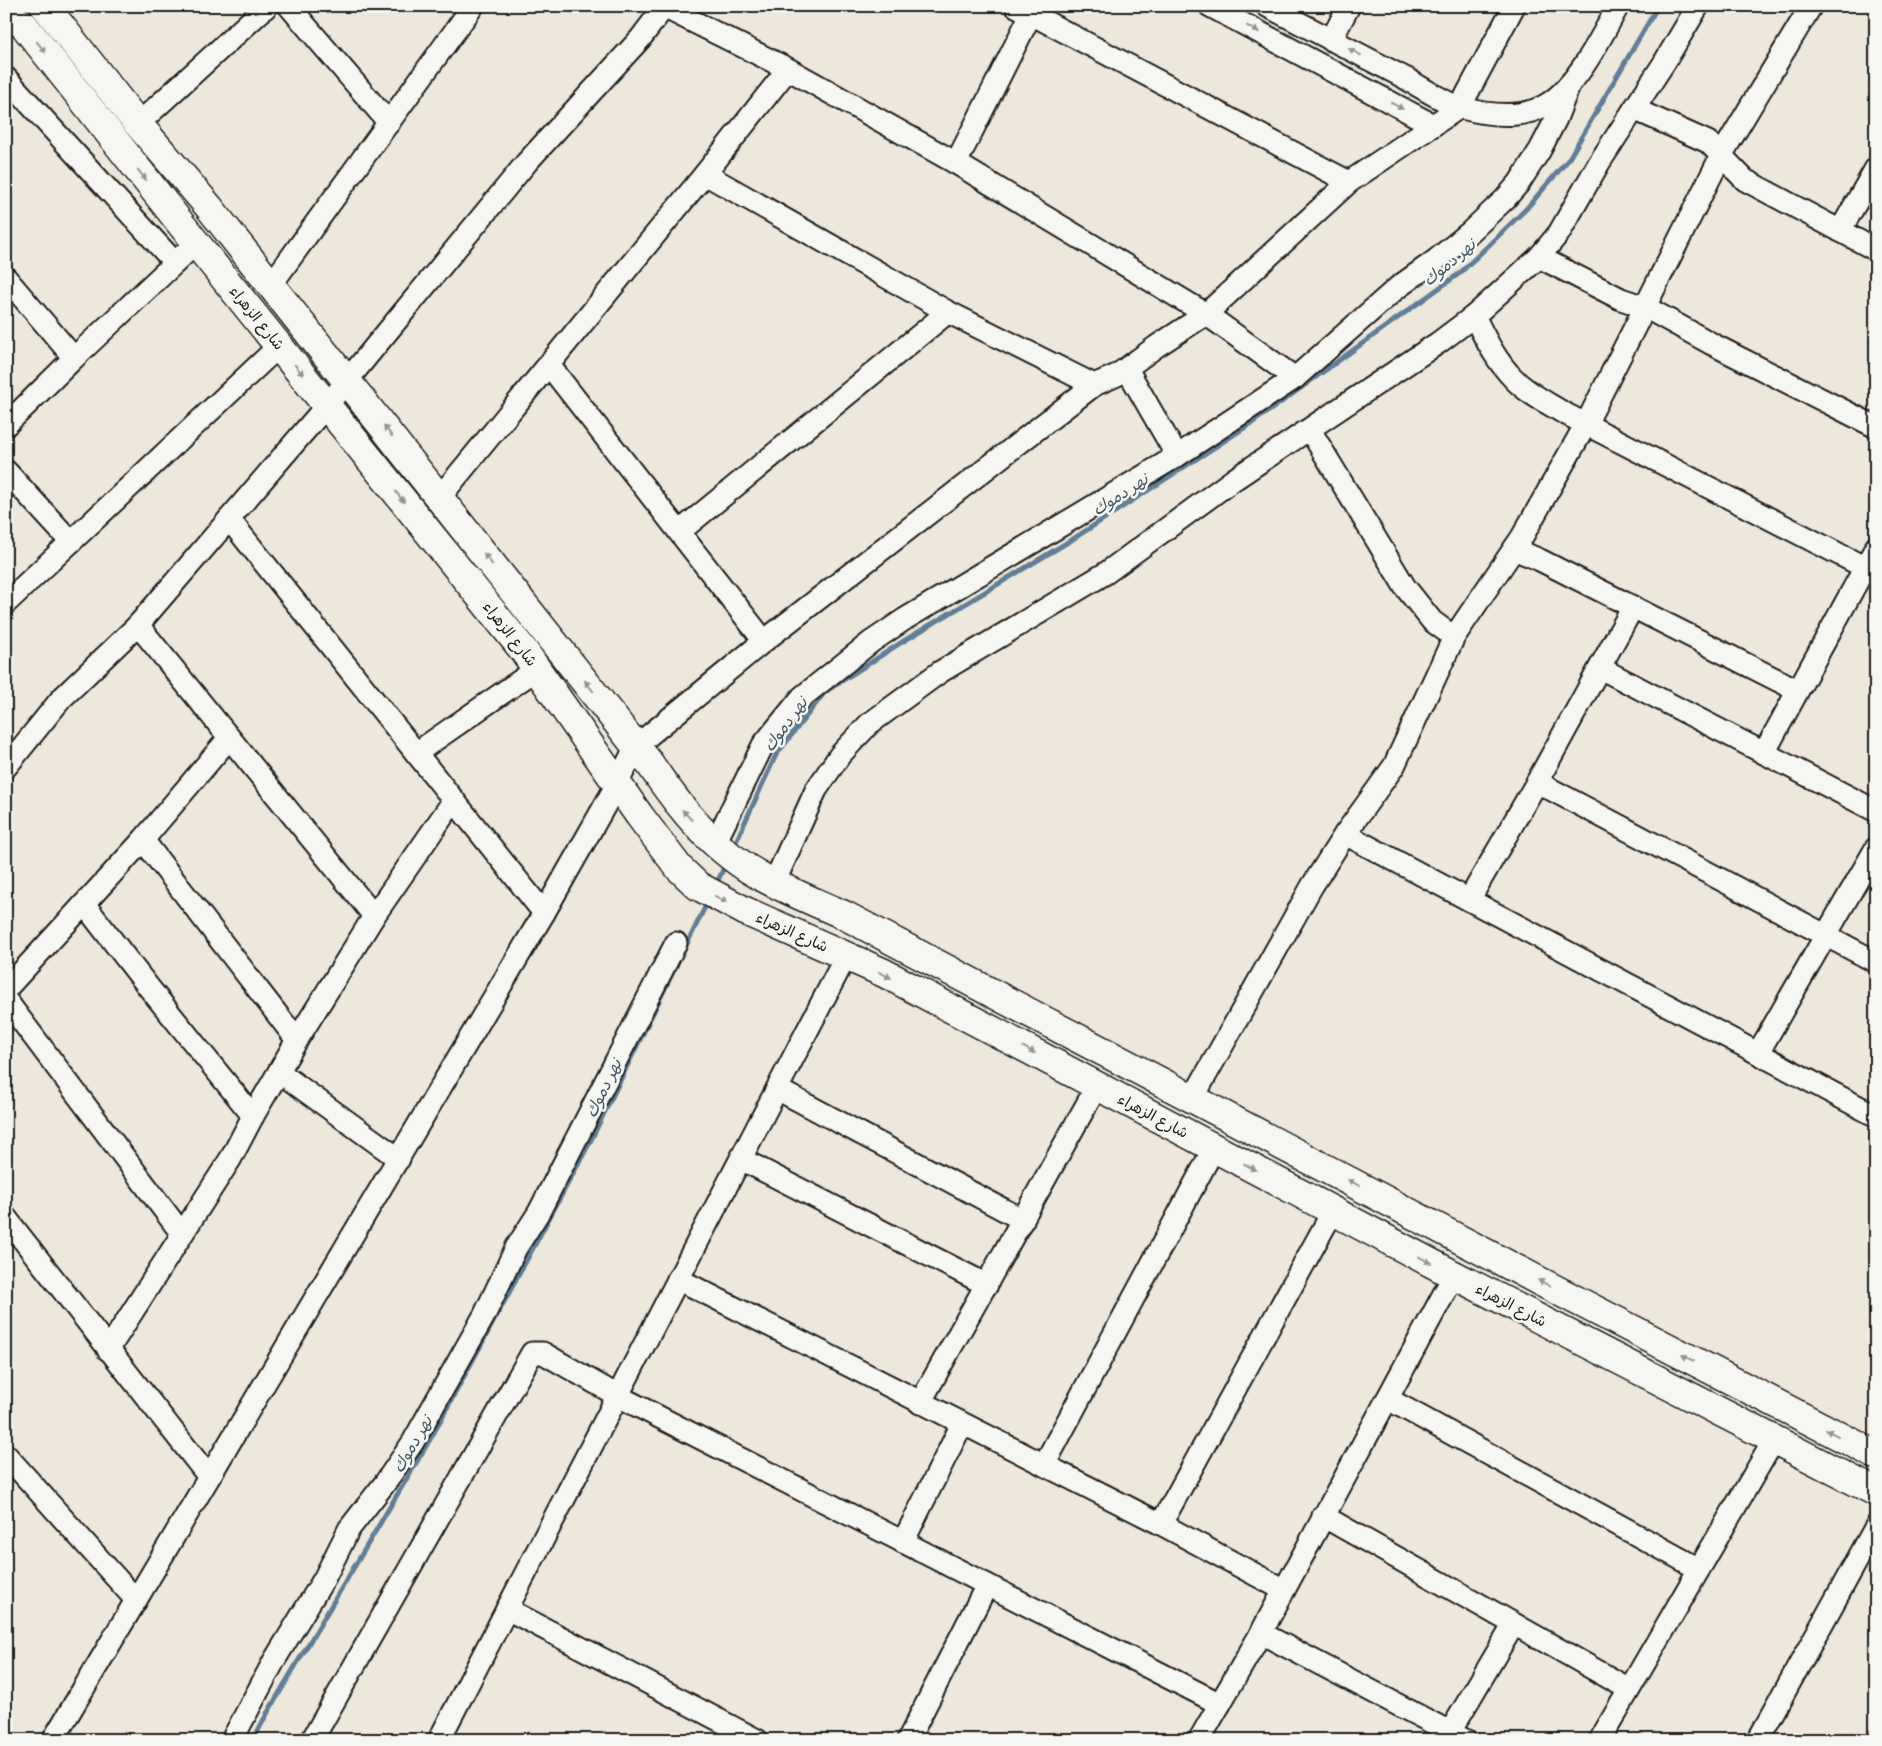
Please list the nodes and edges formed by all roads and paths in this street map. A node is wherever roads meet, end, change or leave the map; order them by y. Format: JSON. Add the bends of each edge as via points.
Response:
{"nodes":[{"id":1,"x":267,"y":6,"type":"edge"},
{"id":2,"x":289,"y":6,"type":"edge"},
{"id":3,"x":473,"y":6,"type":"edge"},
{"id":4,"x":664,"y":6,"type":"edge"},
{"id":5,"x":1210,"y":6,"type":"edge"},
{"id":6,"x":1267,"y":6,"type":"edge"},
{"id":7,"x":1349,"y":6,"type":"edge"},
{"id":8,"x":1514,"y":6,"type":"edge"},
{"id":9,"x":1618,"y":6,"type":"edge"},
{"id":10,"x":1698,"y":6,"type":"edge"},
{"id":11,"x":1811,"y":6,"type":"edge"},
{"id":12,"x":1024,"y":10,"type":"edge"},
{"id":13,"x":24,"y":19,"type":"edge"},
{"id":14,"x":1331,"y":40,"type":"junction"},
{"id":15,"x":788,"y":69,"type":"junction"},
{"id":16,"x":6,"y":78,"type":"edge"},
{"id":17,"x":1568,"y":85,"type":"junction"},
{"id":18,"x":1460,"y":107,"type":"junction"},
{"id":19,"x":1634,"y":109,"type":"junction"},
{"id":20,"x":389,"y":123,"type":"junction"},
{"id":21,"x":138,"y":124,"type":"junction"},
{"id":22,"x":1432,"y":125,"type":"junction"},
{"id":23,"x":1722,"y":154,"type":"junction"},
{"id":24,"x":956,"y":163,"type":"junction"},
{"id":25,"x":1876,"y":168,"type":"edge"},
{"id":26,"x":705,"y":174,"type":"junction"},
{"id":27,"x":1349,"y":182,"type":"junction"},
{"id":28,"x":1840,"y":231,"type":"junction"},
{"id":29,"x":196,"y":244,"type":"junction"},
{"id":30,"x":1876,"y":250,"type":"edge"},
{"id":31,"x":1539,"y":257,"type":"junction"},
{"id":32,"x":175,"y":263,"type":"junction"},
{"id":33,"x":6,"y":278,"type":"edge"},
{"id":34,"x":271,"y":285,"type":"junction"},
{"id":35,"x":1645,"y":307,"type":"junction"},
{"id":36,"x":948,"y":312,"type":"junction"},
{"id":37,"x":1206,"y":314,"type":"junction"},
{"id":38,"x":1474,"y":316,"type":"junction"},
{"id":39,"x":279,"y":346,"type":"junction"},
{"id":40,"x":74,"y":358,"type":"junction"},
{"id":41,"x":549,"y":365,"type":"junction"},
{"id":42,"x":1127,"y":369,"type":"junction"},
{"id":43,"x":1295,"y":378,"type":"junction"},
{"id":44,"x":347,"y":380,"type":"junction"},
{"id":45,"x":1094,"y":385,"type":"junction"},
{"id":46,"x":327,"y":405,"type":"junction"},
{"id":47,"x":1586,"y":424,"type":"junction"},
{"id":48,"x":6,"y":425,"type":"edge"},
{"id":49,"x":1876,"y":427,"type":"edge"},
{"id":50,"x":1310,"y":430,"type":"junction"},
{"id":51,"x":1177,"y":456,"type":"junction"},
{"id":52,"x":6,"y":471,"type":"edge"},
{"id":53,"x":440,"y":498,"type":"junction"},
{"id":54,"x":229,"y":520,"type":"junction"},
{"id":55,"x":679,"y":532,"type":"junction"},
{"id":56,"x":70,"y":542,"type":"junction"},
{"id":57,"x":1876,"y":546,"type":"edge"},
{"id":58,"x":1514,"y":549,"type":"junction"},
{"id":59,"x":1864,"y":567,"type":"junction"},
{"id":60,"x":6,"y":603,"type":"edge"},
{"id":61,"x":1633,"y":607,"type":"junction"},
{"id":62,"x":138,"y":625,"type":"junction"},
{"id":63,"x":1454,"y":637,"type":"junction"},
{"id":64,"x":764,"y":641,"type":"junction"},
{"id":65,"x":1600,"y":668,"type":"junction"},
{"id":66,"x":537,"y":669,"type":"junction"},
{"id":67,"x":1797,"y":690,"type":"junction"},
{"id":68,"x":229,"y":738,"type":"junction"},
{"id":69,"x":636,"y":746,"type":"junction"},
{"id":70,"x":1764,"y":753,"type":"junction"},
{"id":71,"x":416,"y":754,"type":"junction"},
{"id":72,"x":6,"y":766,"type":"edge"},
{"id":73,"x":1538,"y":782,"type":"junction"},
{"id":74,"x":618,"y":784,"type":"junction"},
{"id":75,"x":454,"y":800,"type":"junction"},
{"id":76,"x":1876,"y":811,"type":"edge"},
{"id":77,"x":1345,"y":834,"type":"junction"},
{"id":78,"x":143,"y":840,"type":"junction"},
{"id":79,"x":718,"y":846,"type":"junction"},
{"id":80,"x":1876,"y":848,"type":"edge"},
{"id":81,"x":769,"y":881,"type":"junction"},
{"id":82,"x":1469,"y":900,"type":"junction"},
{"id":83,"x":84,"y":904,"type":"junction"},
{"id":84,"x":544,"y":913,"type":"junction"},
{"id":85,"x":374,"y":916,"type":"junction"},
{"id":86,"x":1826,"y":935,"type":"junction"},
{"id":87,"x":676,"y":943,"type":"dead end"},
{"id":88,"x":846,"y":956,"type":"junction"},
{"id":89,"x":1876,"y":962,"type":"edge"},
{"id":90,"x":6,"y":989,"type":"edge"},
{"id":91,"x":6,"y":1000,"type":"edge"},
{"id":92,"x":297,"y":1040,"type":"junction"},
{"id":93,"x":1758,"y":1053,"type":"junction"},
{"id":94,"x":279,"y":1072,"type":"junction"},
{"id":95,"x":1097,"y":1086,"type":"junction"},
{"id":96,"x":777,"y":1089,"type":"junction"},
{"id":97,"x":1193,"y":1098,"type":"junction"},
{"id":98,"x":253,"y":1116,"type":"junction"},
{"id":99,"x":1876,"y":1116,"type":"edge"},
{"id":100,"x":1214,"y":1148,"type":"junction"},
{"id":101,"x":400,"y":1159,"type":"junction"},
{"id":102,"x":741,"y":1159,"type":"junction"},
{"id":103,"x":1387,"y":1201,"type":"junction"},
{"id":104,"x":1333,"y":1211,"type":"junction"},
{"id":105,"x":6,"y":1218,"type":"edge"},
{"id":106,"x":1420,"y":1218,"type":"junction"},
{"id":107,"x":1023,"y":1220,"type":"junction"},
{"id":108,"x":1373,"y":1232,"type":"junction"},
{"id":109,"x":182,"y":1234,"type":"junction"},
{"id":110,"x":1401,"y":1247,"type":"junction"},
{"id":111,"x":1454,"y":1275,"type":"junction"},
{"id":112,"x":678,"y":1279,"type":"junction"},
{"id":113,"x":987,"y":1285,"type":"junction"},
{"id":114,"x":108,"y":1350,"type":"junction"},
{"id":115,"x":618,"y":1396,"type":"junction"},
{"id":116,"x":1388,"y":1399,"type":"junction"},
{"id":117,"x":920,"y":1403,"type":"junction"},
{"id":118,"x":962,"y":1424,"type":"junction"},
{"id":119,"x":1774,"y":1440,"type":"junction"},
{"id":120,"x":6,"y":1455,"type":"edge"},
{"id":121,"x":1876,"y":1455,"type":"edge"},
{"id":122,"x":1044,"y":1465,"type":"junction"},
{"id":123,"x":209,"y":1477,"type":"junction"},
{"id":124,"x":1876,"y":1492,"type":"edge"},
{"id":125,"x":1323,"y":1516,"type":"junction"},
{"id":126,"x":1161,"y":1524,"type":"junction"},
{"id":127,"x":1876,"y":1526,"type":"edge"},
{"id":128,"x":903,"y":1542,"type":"junction"},
{"id":129,"x":1699,"y":1569,"type":"junction"},
{"id":130,"x":987,"y":1585,"type":"junction"},
{"id":131,"x":1284,"y":1590,"type":"junction"},
{"id":132,"x":136,"y":1600,"type":"junction"},
{"id":133,"x":507,"y":1609,"type":"junction"},
{"id":134,"x":1514,"y":1624,"type":"junction"},
{"id":135,"x":1261,"y":1633,"type":"junction"},
{"id":136,"x":1629,"y":1689,"type":"junction"},
{"id":137,"x":1220,"y":1704,"type":"junction"},
{"id":138,"x":1457,"y":1736,"type":"edge"},
{"id":139,"x":447,"y":1737,"type":"edge"},
{"id":140,"x":53,"y":1740,"type":"edge"},
{"id":141,"x":232,"y":1740,"type":"edge"},
{"id":142,"x":312,"y":1740,"type":"edge"},
{"id":143,"x":757,"y":1740,"type":"edge"},
{"id":144,"x":908,"y":1740,"type":"edge"},
{"id":145,"x":1200,"y":1740,"type":"edge"},
{"id":146,"x":1600,"y":1740,"type":"edge"},
{"id":147,"x":1758,"y":1740,"type":"edge"}],
"edges":[{"from":1,"to":21,"type":"street"},
{"from":2,"to":20,"type":"street"},
{"from":3,"to":20,"type":"street"},
{"from":4,"to":15,"type":"street"},
{"from":4,"to":44,"type":"street","via":[[640,39],[527,162]]},
{"from":5,"to":22,"type":"street","one_way":true},
{"from":6,"to":14,"type":"street"},
{"from":7,"to":14,"type":"street"},
{"from":8,"to":18,"type":"street"},
{"from":9,"to":17,"type":"street","via":[[1591,54]]},
{"from":10,"to":19,"type":"street"},
{"from":11,"to":23,"type":"street"},
{"from":12,"to":24,"type":"street"},
{"from":12,"to":27,"type":"street"},
{"from":13,"to":21,"type":"main road","name":"شارع الزهراء"},
{"from":13,"to":29,"type":"main road","name":"شارع الزهراء","one_way":true},
{"from":18,"to":14,"type":"street","one_way":true},
{"from":15,"to":24,"type":"street"},
{"from":15,"to":26,"type":"street"},
{"from":16,"to":32,"type":"street"},
{"from":17,"to":18,"type":"street","via":[[1544,106],[1513,114]]},
{"from":17,"to":43,"type":"street","via":[[1540,150],[1505,199],[1468,234],[1397,288]]},
{"from":18,"to":22,"type":"street"},
{"from":19,"to":23,"type":"street","via":[[1708,142]]},
{"from":19,"to":31,"type":"street","via":[[1559,233]]},
{"from":20,"to":34,"type":"street"},
{"from":21,"to":34,"type":"main road","name":"شارع الزهراء"},
{"from":22,"to":27,"type":"street"},
{"from":23,"to":28,"type":"street","via":[[1745,180]]},
{"from":23,"to":35,"type":"street"},
{"from":24,"to":37,"type":"street"},
{"from":25,"to":28,"type":"street"},
{"from":26,"to":36,"type":"street"},
{"from":26,"to":41,"type":"street"},
{"from":27,"to":37,"type":"street"},
{"from":28,"to":30,"type":"street"},
{"from":29,"to":32,"type":"street"},
{"from":29,"to":39,"type":"main road","name":"شارع الزهراء"},
{"from":31,"to":35,"type":"street","via":[[1621,299]]},
{"from":31,"to":38,"type":"street"},
{"from":32,"to":40,"type":"street"},
{"from":33,"to":40,"type":"street"},
{"from":34,"to":44,"type":"main road","name":"شارع الزهراء"},
{"from":35,"to":47,"type":"street"},
{"from":35,"to":49,"type":"street"},
{"from":36,"to":45,"type":"street"},
{"from":36,"to":55,"type":"street"},
{"from":37,"to":42,"type":"street"},
{"from":37,"to":43,"type":"street"},
{"from":38,"to":47,"type":"street","via":[[1495,355],[1514,380],[1532,394]]},
{"from":38,"to":50,"type":"street"},
{"from":39,"to":46,"type":"main road","name":"شارع الزهراء","one_way":true},
{"from":39,"to":56,"type":"street"},
{"from":40,"to":48,"type":"street"},
{"from":41,"to":53,"type":"street"},
{"from":41,"to":55,"type":"street"},
{"from":42,"to":45,"type":"street"},
{"from":42,"to":51,"type":"street"},
{"from":43,"to":51,"type":"street"},
{"from":44,"to":46,"type":"street"},
{"from":53,"to":44,"type":"main road","name":"شارع الزهراء","one_way":true},
{"from":45,"to":64,"type":"street"},
{"from":46,"to":54,"type":"street"},
{"from":46,"to":66,"type":"main road","name":"شارع الزهراء","one_way":true},
{"from":47,"to":58,"type":"street"},
{"from":47,"to":59,"type":"street"},
{"from":50,"to":63,"type":"street","via":[[1405,587],[1432,621]]},
{"from":50,"to":81,"type":"street","via":[[1233,480],[1106,573],[940,672],[869,724],[840,755],[816,790]]},
{"from":51,"to":79,"type":"street","via":[[905,619],[802,697],[763,745]]},
{"from":52,"to":56,"type":"street"},
{"from":69,"to":53,"type":"main road","name":"شارع الزهراء","one_way":true},
{"from":54,"to":62,"type":"street"},
{"from":54,"to":71,"type":"street"},
{"from":55,"to":64,"type":"street"},
{"from":56,"to":60,"type":"street"},
{"from":57,"to":59,"type":"street"},
{"from":58,"to":61,"type":"street"},
{"from":58,"to":63,"type":"street"},
{"from":59,"to":67,"type":"street"},
{"from":61,"to":65,"type":"street"},
{"from":61,"to":67,"type":"street"},
{"from":62,"to":68,"type":"street"},
{"from":62,"to":72,"type":"street","via":[[61,699]]},
{"from":63,"to":77,"type":"street","via":[[1394,766]]},
{"from":64,"to":69,"type":"street"},
{"from":65,"to":70,"type":"street"},
{"from":65,"to":73,"type":"street"},
{"from":66,"to":71,"type":"street"},
{"from":66,"to":74,"type":"main road","name":"شارع الزهراء"},
{"from":67,"to":70,"type":"street"},
{"from":68,"to":78,"type":"street"},
{"from":68,"to":85,"type":"street"},
{"from":69,"to":74,"type":"street"},
{"from":79,"to":69,"type":"main road","name":"شارع الزهراء","one_way":true,"via":[[686,814]]},
{"from":70,"to":76,"type":"street"},
{"from":71,"to":75,"type":"street"},
{"from":73,"to":82,"type":"street"},
{"from":73,"to":86,"type":"street"},
{"from":74,"to":84,"type":"street"},
{"from":74,"to":88,"type":"main road","name":"شارع الزهراء","one_way":true,"via":[[679,868],[698,886]]},
{"from":75,"to":84,"type":"street"},
{"from":75,"to":85,"type":"street"},
{"from":77,"to":82,"type":"street"},
{"from":77,"to":97,"type":"street","via":[[1312,886]]},
{"from":78,"to":83,"type":"street"},
{"from":78,"to":92,"type":"street"},
{"from":79,"to":81,"type":"main road","name":"شارع الزهراء"},
{"from":80,"to":86,"type":"street"},
{"from":81,"to":97,"type":"main road","name":"شارع الزهراء","via":[[844,915]]},
{"from":82,"to":93,"type":"street"},
{"from":83,"to":90,"type":"street"},
{"from":83,"to":98,"type":"street"},
{"from":84,"to":101,"type":"street"},
{"from":85,"to":92,"type":"street"},
{"from":86,"to":89,"type":"street"},
{"from":86,"to":93,"type":"street"},
{"from":87,"to":141,"type":"street","via":[[539,1212],[516,1248],[484,1316],[413,1442],[349,1529]]},
{"from":88,"to":95,"type":"main road","name":"شارع الزهراء","one_way":true},
{"from":88,"to":96,"type":"street"},
{"from":91,"to":109,"type":"street"},
{"from":92,"to":94,"type":"street"},
{"from":93,"to":99,"type":"street"},
{"from":94,"to":98,"type":"street"},
{"from":94,"to":101,"type":"street"},
{"from":95,"to":100,"type":"main road","name":"شارع الزهراء"},
{"from":95,"to":107,"type":"street"},
{"from":96,"to":102,"type":"street"},
{"from":96,"to":107,"type":"street"},
{"from":103,"to":97,"type":"main road","name":"شارع الزهراء","one_way":true},
{"from":98,"to":109,"type":"street","via":[[231,1158]]},
{"from":100,"to":104,"type":"main road","name":"شارع الزهراء","one_way":true},
{"from":100,"to":122,"type":"street"},
{"from":101,"to":123,"type":"street"},
{"from":102,"to":112,"type":"street"},
{"from":102,"to":113,"type":"street"},
{"from":103,"to":106,"type":"main road","name":"شارع الزهراء"},
{"from":103,"to":108,"type":"main road","via":[[1383,1218]]},
{"from":104,"to":108,"type":"main road","name":"شارع الزهراء"},
{"from":104,"to":126,"type":"street"},
{"from":105,"to":114,"type":"street"},
{"from":106,"to":110,"type":"main road","via":[[1408,1227]]},
{"from":121,"to":106,"type":"main road","name":"شارع الزهراء","one_way":true},
{"from":107,"to":113,"type":"street"},
{"from":108,"to":110,"type":"main road","name":"شارع الزهراء"},
{"from":109,"to":114,"type":"street"},
{"from":110,"to":111,"type":"main road","name":"شارع الزهراء","one_way":true},
{"from":111,"to":116,"type":"street"},
{"from":111,"to":119,"type":"main road","name":"شارع الزهراء"},
{"from":112,"to":115,"type":"street"},
{"from":112,"to":117,"type":"street"},
{"from":113,"to":117,"type":"street"},
{"from":114,"to":123,"type":"street"},
{"from":115,"to":128,"type":"street"},
{"from":115,"to":133,"type":"street"},
{"from":115,"to":142,"type":"street","via":[[543,1353],[532,1353]]},
{"from":116,"to":125,"type":"street"},
{"from":116,"to":129,"type":"street"},
{"from":117,"to":118,"type":"street"},
{"from":118,"to":122,"type":"street"},
{"from":118,"to":128,"type":"street"},
{"from":119,"to":124,"type":"main road","name":"شارع الزهراء"},
{"from":119,"to":129,"type":"street"},
{"from":120,"to":132,"type":"street"},
{"from":122,"to":126,"type":"street"},
{"from":123,"to":132,"type":"street"},
{"from":125,"to":131,"type":"street"},
{"from":125,"to":134,"type":"street"},
{"from":126,"to":131,"type":"street"},
{"from":127,"to":147,"type":"street"},
{"from":128,"to":130,"type":"street"},
{"from":129,"to":136,"type":"street"},
{"from":130,"to":137,"type":"street"},
{"from":130,"to":144,"type":"street"},
{"from":131,"to":135,"type":"street"},
{"from":132,"to":140,"type":"street"},
{"from":133,"to":139,"type":"street"},
{"from":133,"to":143,"type":"street"},
{"from":134,"to":136,"type":"street"},
{"from":134,"to":138,"type":"street"},
{"from":135,"to":137,"type":"street"},
{"from":135,"to":138,"type":"street"},
{"from":136,"to":146,"type":"street"},
{"from":137,"to":145,"type":"street"}]}
